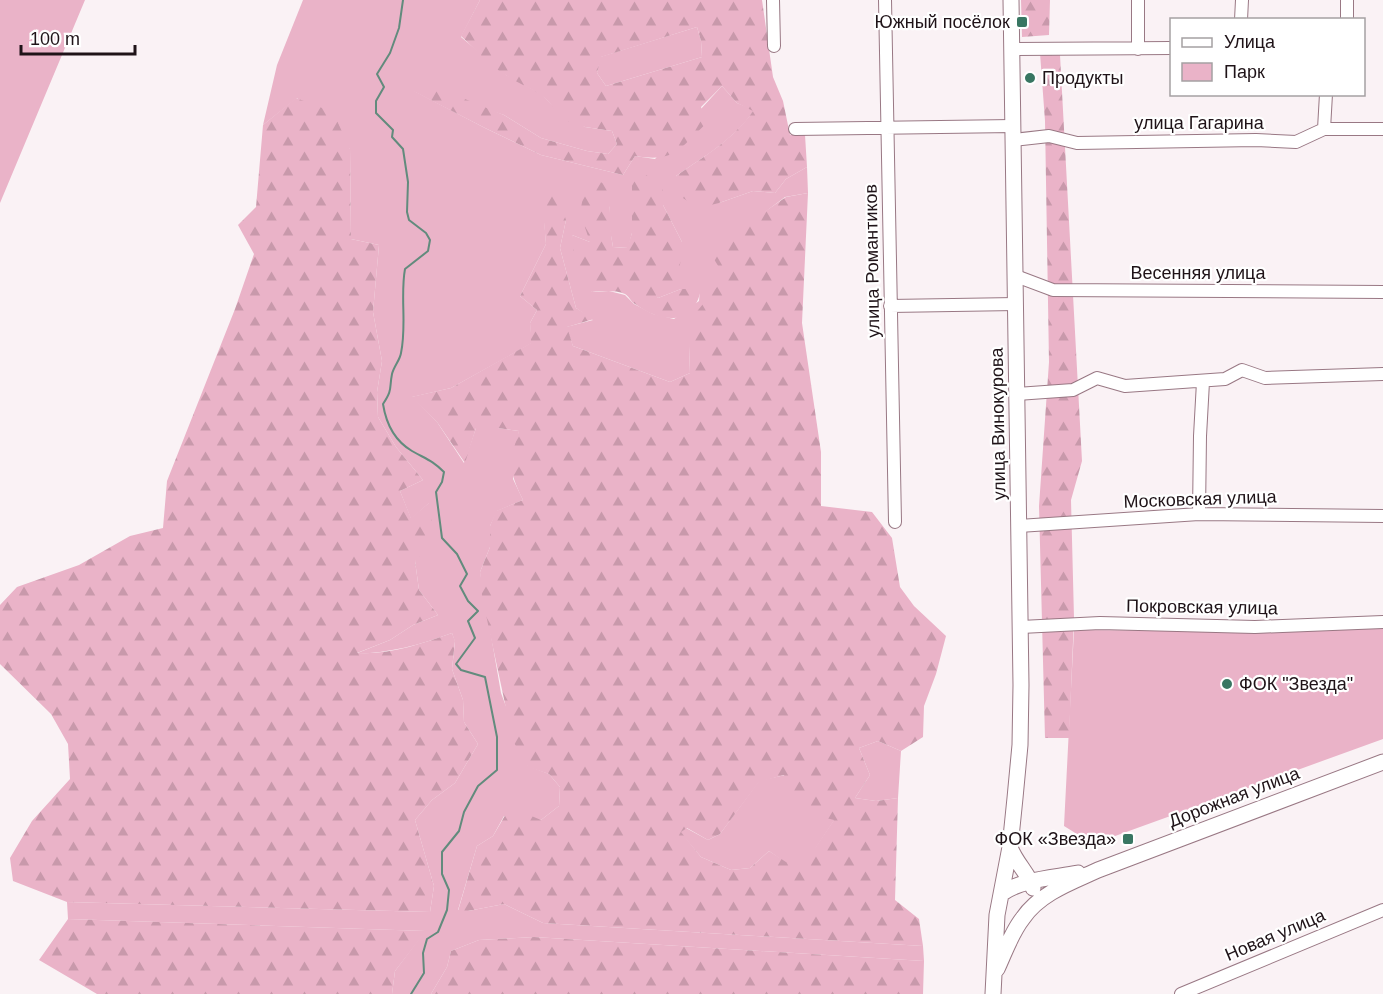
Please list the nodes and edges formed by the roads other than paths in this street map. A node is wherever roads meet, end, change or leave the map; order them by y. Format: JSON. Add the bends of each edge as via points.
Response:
{"nodes":[{"id":1,"x":773,"y":0,"type":"edge"},
{"id":2,"x":885,"y":0,"type":"edge"},
{"id":3,"x":1011,"y":0,"type":"edge"},
{"id":4,"x":1138,"y":0,"type":"edge"},
{"id":5,"x":1242,"y":0,"type":"edge"},
{"id":6,"x":1347,"y":0,"type":"edge"},
{"id":7,"x":1241,"y":18,"type":"edge"},
{"id":8,"x":1347,"y":18,"type":"edge"},
{"id":9,"x":774,"y":46,"type":"dead end"},
{"id":10,"x":1170,"y":48,"type":"edge"},
{"id":11,"x":1012,"y":49,"type":"junction"},
{"id":12,"x":1138,"y":49,"type":"junction"},
{"id":13,"x":1326,"y":96,"type":"edge"},
{"id":14,"x":888,"y":127,"type":"junction"},
{"id":15,"x":795,"y":129,"type":"dead end"},
{"id":16,"x":1324,"y":129,"type":"junction"},
{"id":17,"x":1383,"y":129,"type":"edge"},
{"id":18,"x":1013,"y":133,"type":"junction"},
{"id":19,"x":1016,"y":276,"type":"junction"},
{"id":20,"x":1383,"y":292,"type":"edge"},
{"id":21,"x":1016,"y":304,"type":"junction"},
{"id":22,"x":890,"y":306,"type":"junction"},
{"id":23,"x":1383,"y":374,"type":"edge"},
{"id":24,"x":1203,"y":382,"type":"junction"},
{"id":25,"x":1017,"y":394,"type":"junction"},
{"id":26,"x":1199,"y":514,"type":"junction"},
{"id":27,"x":1383,"y":516,"type":"edge"},
{"id":28,"x":895,"y":522,"type":"dead end"},
{"id":29,"x":1019,"y":526,"type":"junction"},
{"id":30,"x":1383,"y":622,"type":"edge"},
{"id":31,"x":1021,"y":627,"type":"junction"},
{"id":32,"x":1383,"y":762,"type":"edge"},
{"id":33,"x":1010,"y":847,"type":"junction"},
{"id":34,"x":1098,"y":870,"type":"junction"},
{"id":35,"x":1031,"y":881,"type":"junction"},
{"id":36,"x":999,"y":902,"type":"junction"},
{"id":37,"x":1383,"y":910,"type":"edge"},
{"id":38,"x":1028,"y":911,"type":"junction"},
{"id":39,"x":994,"y":977,"type":"junction"},
{"id":40,"x":993,"y":994,"type":"edge"},
{"id":41,"x":1181,"y":994,"type":"edge"}],
"edges":[{"from":1,"to":9,"type":"street"},
{"from":2,"to":14,"type":"street","name":"улица Романтиков"},
{"from":3,"to":11,"type":"main road","name":"улица Винокурова"},
{"from":4,"to":12,"type":"street"},
{"from":5,"to":7,"type":"street"},
{"from":6,"to":8,"type":"street"},
{"from":10,"to":12,"type":"street"},
{"from":11,"to":12,"type":"street"},
{"from":11,"to":18,"type":"main road","name":"улица Винокурова"},
{"from":13,"to":16,"type":"street"},
{"from":14,"to":15,"type":"street","name":"улица Гагарина"},
{"from":14,"to":18,"type":"street","name":"улица Гагарина"},
{"from":14,"to":22,"type":"street","name":"улица Романтиков"},
{"from":16,"to":17,"type":"street","name":"улица Гагарина"},
{"from":16,"to":18,"type":"street","name":"улица Гагарина","via":[[1296,142],[1077,143]]},
{"from":18,"to":19,"type":"main road","name":"улица Винокурова"},
{"from":19,"to":20,"type":"street","name":"Весенняя улица","via":[[1053,290]]},
{"from":19,"to":21,"type":"main road","name":"улица Винокурова"},
{"from":21,"to":22,"type":"street"},
{"from":21,"to":25,"type":"main road","name":"улица Винокурова"},
{"from":22,"to":28,"type":"street","name":"улица Романтиков"},
{"from":23,"to":24,"type":"street","via":[[1265,378],[1242,370],[1225,379]]},
{"from":24,"to":25,"type":"street","via":[[1125,386],[1097,378],[1073,390]]},
{"from":24,"to":26,"type":"street"},
{"from":25,"to":29,"type":"main road","name":"улица Винокурова"},
{"from":26,"to":27,"type":"street","name":"Московская улица"},
{"from":26,"to":29,"type":"street","name":"Московская улица"},
{"from":29,"to":31,"type":"main road","name":"улица Винокурова"},
{"from":30,"to":31,"type":"street","name":"Покровская улица","via":[[1255,627],[1100,623]]},
{"from":31,"to":33,"type":"main road","name":"улица Винокурова","via":[[1020,745]]},
{"from":32,"to":34,"type":"main road","name":"Дорожная улица"},
{"from":33,"to":35,"type":"main road"},
{"from":33,"to":36,"type":"main road","name":"улица Винокурова"},
{"from":34,"to":35,"type":"main road"},
{"from":34,"to":38,"type":"main road","via":[[1049,894]]},
{"from":35,"to":36,"type":"main road","via":[[1011,887]]},
{"from":35,"to":38,"type":"main road","via":[[1033,897]]},
{"from":36,"to":38,"type":"main road","via":[[1003,917],[1010,920]]},
{"from":36,"to":39,"type":"main road","name":"улица Винокурова"},
{"from":37,"to":41,"type":"street","name":"Новая улица"},
{"from":38,"to":39,"type":"main road"},
{"from":39,"to":40,"type":"main road","name":"улица Винокурова"}]}
